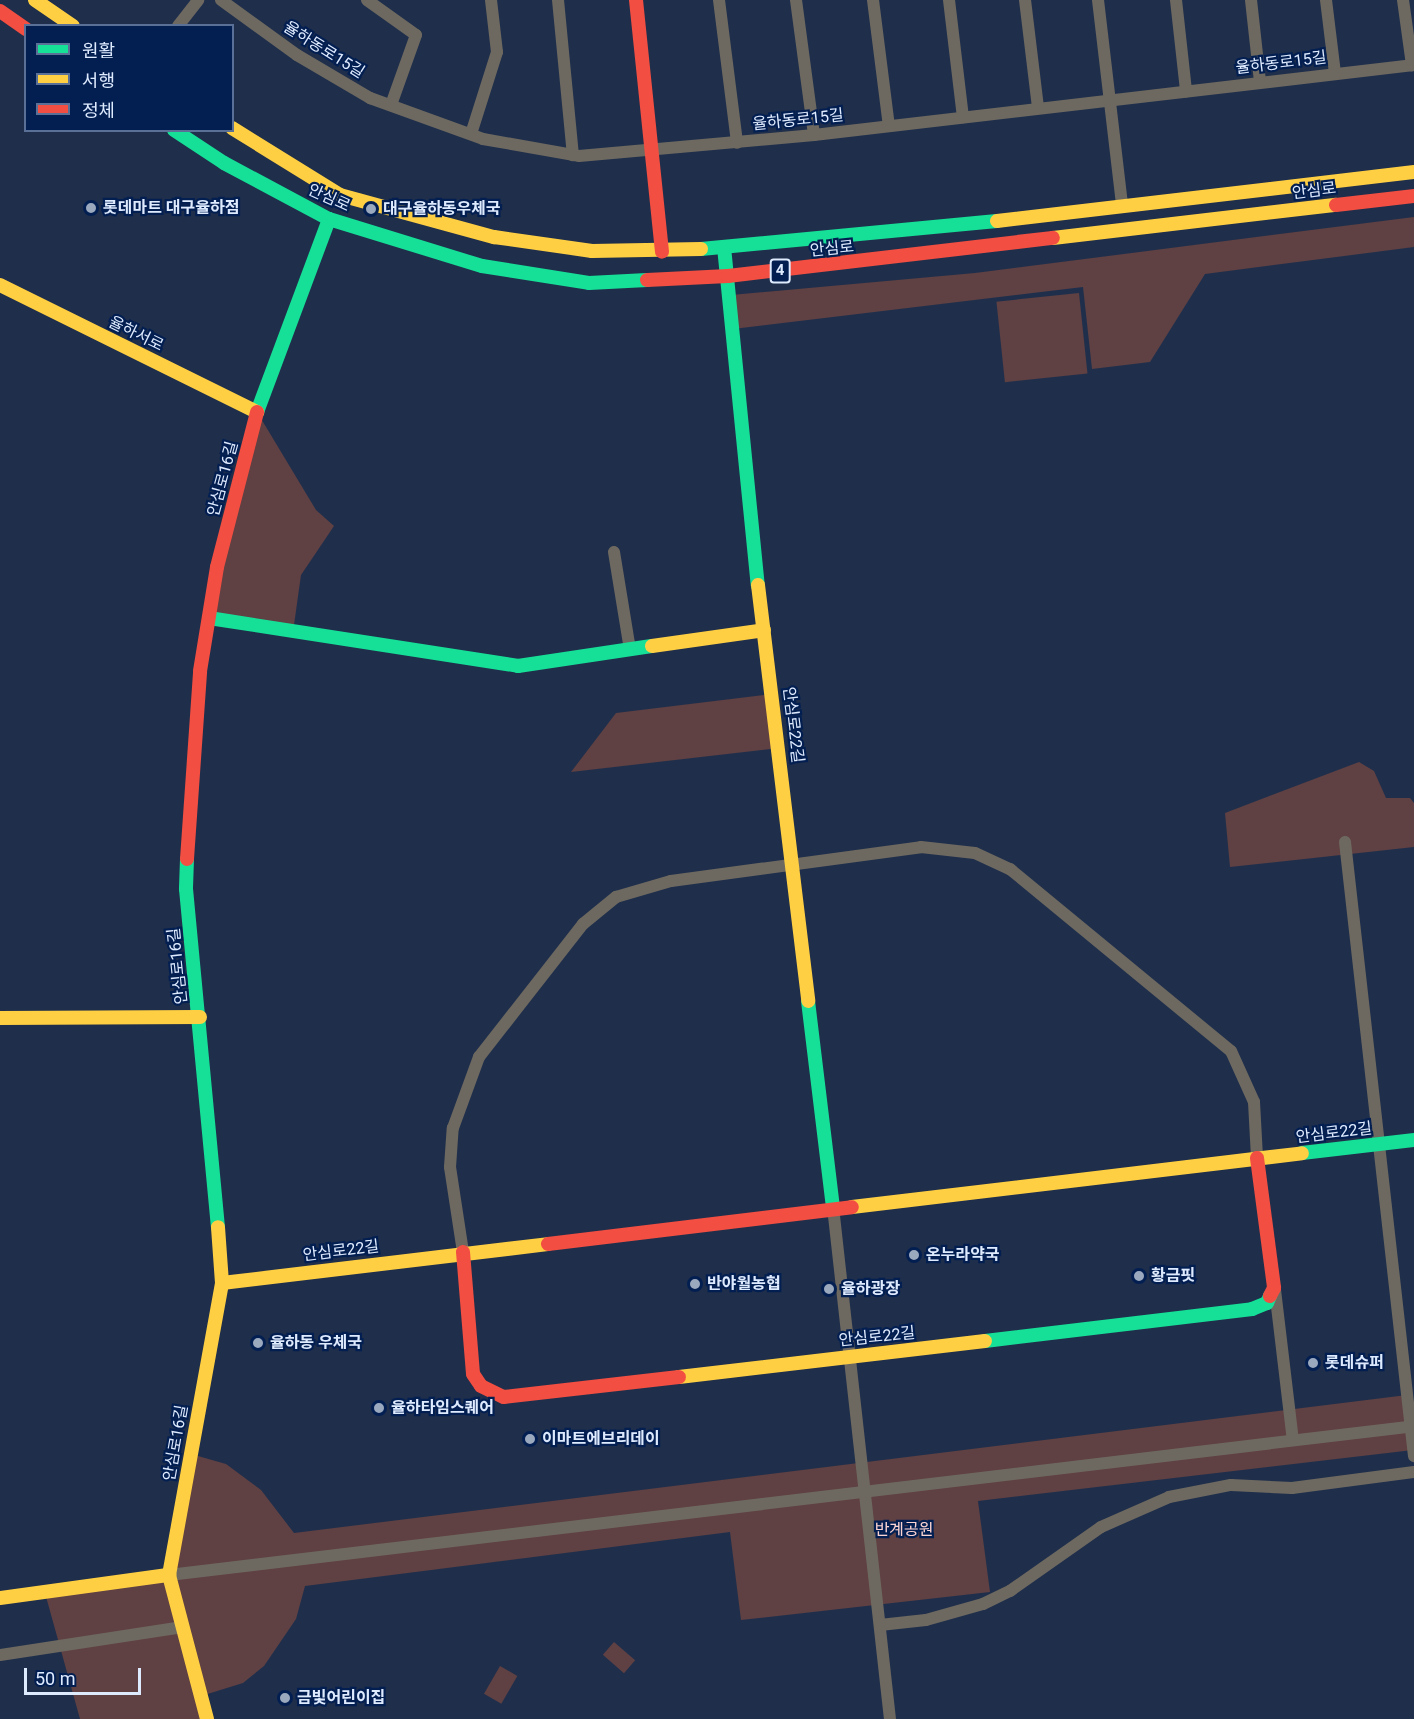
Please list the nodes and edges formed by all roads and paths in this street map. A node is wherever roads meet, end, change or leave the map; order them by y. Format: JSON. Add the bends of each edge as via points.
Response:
{"nodes":[{"id":1,"x":35,"y":0,"type":"edge"},
{"id":2,"x":198,"y":0,"type":"edge"},
{"id":3,"x":221,"y":0,"type":"edge"},
{"id":4,"x":367,"y":0,"type":"edge"},
{"id":5,"x":490,"y":0,"type":"edge"},
{"id":6,"x":558,"y":0,"type":"edge"},
{"id":7,"x":636,"y":0,"type":"edge"},
{"id":8,"x":719,"y":0,"type":"edge"},
{"id":9,"x":796,"y":0,"type":"edge"},
{"id":10,"x":873,"y":0,"type":"edge"},
{"id":11,"x":949,"y":0,"type":"edge"},
{"id":12,"x":1025,"y":0,"type":"edge"},
{"id":13,"x":1098,"y":0,"type":"edge"},
{"id":14,"x":1176,"y":0,"type":"edge"},
{"id":15,"x":1251,"y":0,"type":"edge"},
{"id":16,"x":1326,"y":0,"type":"edge"},
{"id":17,"x":1403,"y":0,"type":"edge"},
{"id":18,"x":0,"y":11,"type":"edge"},
{"id":19,"x":70,"y":24,"type":"edge"},
{"id":20,"x":180,"y":24,"type":"edge"},
{"id":21,"x":24,"y":28,"type":"edge"},
{"id":22,"x":1413,"y":65,"type":"edge"},
{"id":23,"x":1335,"y":73,"type":"junction"},
{"id":24,"x":1260,"y":82,"type":"junction"},
{"id":25,"x":1186,"y":91,"type":"junction"},
{"id":26,"x":1110,"y":99,"type":"junction"},
{"id":27,"x":390,"y":105,"type":"junction"},
{"id":28,"x":1038,"y":108,"type":"junction"},
{"id":29,"x":963,"y":117,"type":"junction"},
{"id":30,"x":889,"y":126,"type":"junction"},
{"id":31,"x":234,"y":129,"type":"edge"},
{"id":32,"x":177,"y":132,"type":"edge"},
{"id":33,"x":471,"y":134,"type":"junction"},
{"id":34,"x":814,"y":135,"type":"junction"},
{"id":35,"x":737,"y":143,"type":"junction"},
{"id":36,"x":652,"y":152,"type":"junction"},
{"id":37,"x":573,"y":155,"type":"junction"},
{"id":38,"x":1414,"y":172,"type":"edge"},
{"id":39,"x":1414,"y":196,"type":"edge"},
{"id":40,"x":1122,"y":205,"type":"junction"},
{"id":41,"x":329,"y":219,"type":"junction"},
{"id":42,"x":724,"y":247,"type":"junction"},
{"id":43,"x":662,"y":252,"type":"junction"},
{"id":44,"x":728,"y":276,"type":"junction"},
{"id":45,"x":0,"y":285,"type":"edge"},
{"id":46,"x":257,"y":412,"type":"junction"},
{"id":47,"x":614,"y":552,"type":"dead end"},
{"id":48,"x":208,"y":618,"type":"junction"},
{"id":49,"x":764,"y":630,"type":"junction"},
{"id":50,"x":630,"y":650,"type":"junction"},
{"id":51,"x":1345,"y":842,"type":"dead end"},
{"id":52,"x":793,"y":864,"type":"junction"},
{"id":53,"x":200,"y":1017,"type":"junction"},
{"id":54,"x":0,"y":1018,"type":"edge"},
{"id":55,"x":1414,"y":1140,"type":"edge"},
{"id":56,"x":1380,"y":1144,"type":"junction"},
{"id":57,"x":1257,"y":1158,"type":"junction"},
{"id":58,"x":833,"y":1207,"type":"junction"},
{"id":59,"x":463,"y":1252,"type":"junction"},
{"id":60,"x":222,"y":1283,"type":"junction"},
{"id":61,"x":1274,"y":1288,"type":"junction"},
{"id":62,"x":850,"y":1357,"type":"junction"},
{"id":63,"x":1414,"y":1426,"type":"edge"},
{"id":64,"x":1293,"y":1440,"type":"junction"},
{"id":65,"x":1414,"y":1456,"type":"edge"},
{"id":66,"x":1414,"y":1472,"type":"edge"},
{"id":67,"x":865,"y":1489,"type":"junction"},
{"id":68,"x":169,"y":1575,"type":"junction"},
{"id":69,"x":0,"y":1598,"type":"edge"},
{"id":70,"x":880,"y":1625,"type":"junction"},
{"id":71,"x":183,"y":1627,"type":"junction"},
{"id":72,"x":0,"y":1655,"type":"edge"},
{"id":73,"x":207,"y":1719,"type":"edge"},
{"id":74,"x":890,"y":1719,"type":"edge"}],
"edges":[{"from":1,"to":19,"type":"main road"},
{"from":2,"to":20,"type":"street"},
{"from":3,"to":27,"type":"street","name":"율하동로15길","via":[[297,55],[370,98]]},
{"from":4,"to":27,"type":"street","via":[[416,35]]},
{"from":5,"to":33,"type":"street","via":[[497,52]]},
{"from":6,"to":37,"type":"street"},
{"from":7,"to":36,"type":"main road"},
{"from":8,"to":35,"type":"street"},
{"from":9,"to":34,"type":"street"},
{"from":10,"to":30,"type":"street"},
{"from":11,"to":29,"type":"street"},
{"from":12,"to":28,"type":"street"},
{"from":13,"to":26,"type":"street"},
{"from":14,"to":25,"type":"street"},
{"from":15,"to":24,"type":"street"},
{"from":16,"to":23,"type":"street"},
{"from":17,"to":22,"type":"street"},
{"from":18,"to":21,"type":"main road"},
{"from":22,"to":23,"type":"street","name":"율하동로15길"},
{"from":23,"to":24,"type":"street","name":"율하동로15길"},
{"from":24,"to":25,"type":"street","name":"율하동로15길"},
{"from":25,"to":26,"type":"street","name":"율하동로15길"},
{"from":26,"to":28,"type":"street","name":"율하동로15길"},
{"from":26,"to":40,"type":"street"},
{"from":27,"to":33,"type":"street","name":"율하동로15길"},
{"from":28,"to":29,"type":"street","name":"율하동로15길"},
{"from":29,"to":30,"type":"street","name":"율하동로15길"},
{"from":30,"to":34,"type":"street","name":"율하동로15길"},
{"from":31,"to":43,"type":"main road","name":"안심로","number":"4","via":[[339,195],[416,218],[494,237],[581,250]]},
{"from":32,"to":41,"type":"main road","name":"안심로","number":"4","via":[[224,163]]},
{"from":33,"to":37,"type":"street","name":"율하동로15길"},
{"from":34,"to":35,"type":"street","name":"율하동로15길"},
{"from":35,"to":36,"type":"street","name":"율하동로15길"},
{"from":36,"to":37,"type":"street","name":"율하동로15길"},
{"from":36,"to":43,"type":"main road"},
{"from":38,"to":40,"type":"main road","name":"안심로","number":"4"},
{"from":39,"to":44,"type":"main road","name":"안심로","number":"4"},
{"from":40,"to":42,"type":"main road","name":"안심로","number":"4","via":[[882,234]]},
{"from":41,"to":44,"type":"main road","name":"안심로","number":"4","via":[[482,266],[589,283]]},
{"from":41,"to":46,"type":"main road","name":"안심로16길"},
{"from":42,"to":43,"type":"main road","name":"안심로","number":"4"},
{"from":42,"to":44,"type":"main road","name":"안심로22길"},
{"from":44,"to":49,"type":"main road","name":"안심로22길","via":[[744,468]]},
{"from":45,"to":46,"type":"main road","name":"율하서로"},
{"from":46,"to":48,"type":"main road","name":"안심로16길","via":[[217,567]]},
{"from":47,"to":50,"type":"street"},
{"from":48,"to":50,"type":"main road","via":[[518,666]]},
{"from":48,"to":53,"type":"main road","name":"안심로16길","via":[[191,771],[186,889]]},
{"from":49,"to":50,"type":"main road"},
{"from":49,"to":52,"type":"main road","name":"안심로22길"},
{"from":51,"to":56,"type":"street"},
{"from":52,"to":57,"type":"street","via":[[921,847],[975,853],[1010,869],[1231,1051],[1254,1102]]},
{"from":52,"to":58,"type":"main road","name":"안심로22길"},
{"from":52,"to":59,"type":"street","via":[[671,881],[616,897],[583,924],[479,1057],[453,1128],[450,1167]]},
{"from":53,"to":54,"type":"main road"},
{"from":53,"to":60,"type":"main road","name":"안심로16길"},
{"from":55,"to":56,"type":"main road","name":"안심로22길"},
{"from":56,"to":57,"type":"main road","name":"안심로22길"},
{"from":56,"to":65,"type":"street"},
{"from":57,"to":58,"type":"main road","name":"안심로22길"},
{"from":57,"to":61,"type":"main road"},
{"from":58,"to":59,"type":"main road","name":"안심로22길"},
{"from":58,"to":62,"type":"street"},
{"from":59,"to":60,"type":"main road","name":"안심로22길"},
{"from":59,"to":62,"type":"main road","name":"안심로22길","via":[[473,1374],[481,1386],[504,1397]]},
{"from":60,"to":68,"type":"main road","name":"안심로16길"},
{"from":61,"to":62,"type":"main road","name":"안심로22길","via":[[1267,1303],[1252,1310]]},
{"from":61,"to":64,"type":"street"},
{"from":62,"to":67,"type":"street"},
{"from":63,"to":64,"type":"street"},
{"from":64,"to":67,"type":"street"},
{"from":66,"to":70,"type":"street","via":[[1292,1488],[1231,1485],[1168,1497],[1101,1527],[1010,1592],[926,1620]]},
{"from":67,"to":68,"type":"street"},
{"from":67,"to":70,"type":"street"},
{"from":68,"to":69,"type":"main road"},
{"from":68,"to":71,"type":"main road","name":"안심로16길"},
{"from":70,"to":74,"type":"street"},
{"from":71,"to":72,"type":"street"},
{"from":71,"to":73,"type":"main road","name":"안심로16길"}]}
